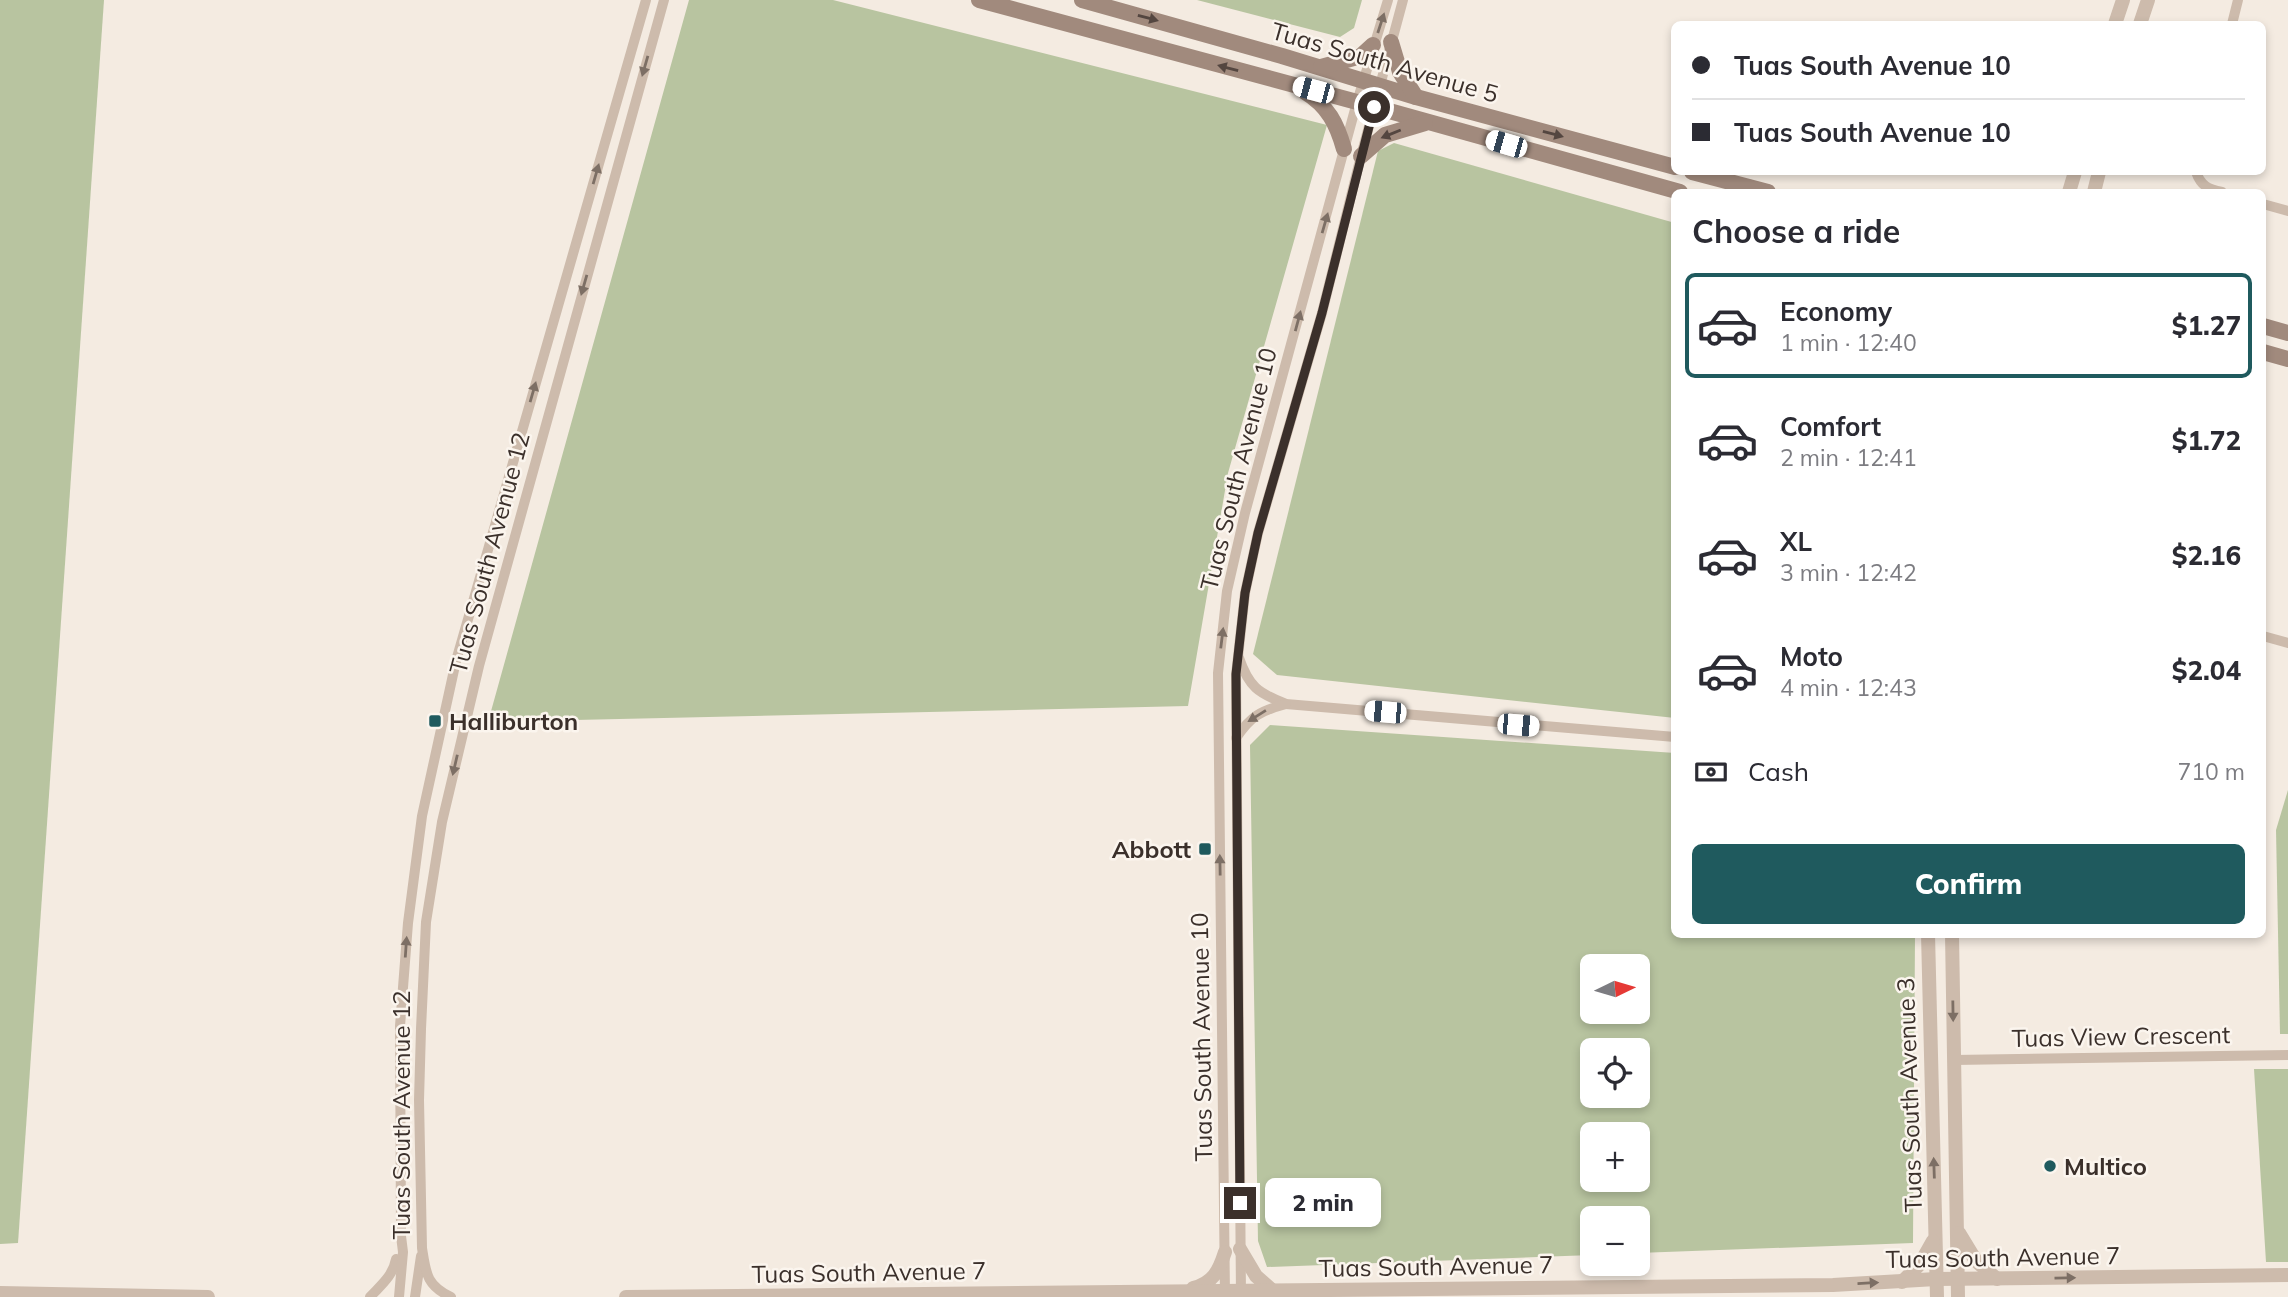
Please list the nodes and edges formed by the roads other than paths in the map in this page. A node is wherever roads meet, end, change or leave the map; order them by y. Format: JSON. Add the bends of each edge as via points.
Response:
{"nodes":[{"id":1,"x":646,"y":0,"type":"edge"},
{"id":2,"x":664,"y":0,"type":"edge"},
{"id":3,"x":979,"y":0,"type":"edge"},
{"id":4,"x":1082,"y":0,"type":"edge"},
{"id":5,"x":1388,"y":0,"type":"edge"},
{"id":6,"x":1403,"y":0,"type":"edge"},
{"id":7,"x":2123,"y":0,"type":"edge"},
{"id":8,"x":2148,"y":0,"type":"edge"},
{"id":9,"x":2238,"y":0,"type":"edge"},
{"id":10,"x":2116,"y":21,"type":"edge"},
{"id":11,"x":2141,"y":21,"type":"edge"},
{"id":12,"x":2233,"y":21,"type":"edge"},
{"id":13,"x":1391,"y":42,"type":"junction"},
{"id":14,"x":1373,"y":45,"type":"junction"},
{"id":15,"x":1319,"y":67,"type":"junction"},
{"id":16,"x":1363,"y":80,"type":"junction"},
{"id":17,"x":1380,"y":85,"type":"junction"},
{"id":18,"x":1294,"y":86,"type":"junction"},
{"id":19,"x":1416,"y":97,"type":"junction"},
{"id":20,"x":1357,"y":102,"type":"junction"},
{"id":21,"x":1374,"y":107,"type":"junction"},
{"id":22,"x":1427,"y":123,"type":"junction"},
{"id":23,"x":1345,"y":149,"type":"junction"},
{"id":24,"x":1361,"y":156,"type":"junction"},
{"id":25,"x":1671,"y":166,"type":"edge"},
{"id":26,"x":1703,"y":175,"type":"edge"},
{"id":27,"x":2197,"y":175,"type":"edge"},
{"id":28,"x":1757,"y":189,"type":"edge"},
{"id":29,"x":2210,"y":189,"type":"edge"},
{"id":30,"x":1671,"y":190,"type":"edge"},
{"id":31,"x":2266,"y":205,"type":"edge"},
{"id":32,"x":2288,"y":211,"type":"edge"},
{"id":33,"x":2266,"y":327,"type":"edge"},
{"id":34,"x":2288,"y":333,"type":"edge"},
{"id":35,"x":2266,"y":353,"type":"edge"},
{"id":36,"x":2288,"y":359,"type":"edge"},
{"id":37,"x":2266,"y":637,"type":"edge"},
{"id":38,"x":2288,"y":643,"type":"edge"},
{"id":39,"x":1238,"y":656,"type":"junction"},
{"id":40,"x":1286,"y":704,"type":"junction"},
{"id":41,"x":1671,"y":737,"type":"edge"},
{"id":42,"x":1236,"y":738,"type":"junction"},
{"id":43,"x":1928,"y":938,"type":"edge"},
{"id":44,"x":1952,"y":938,"type":"edge"},
{"id":45,"x":2288,"y":1055,"type":"edge"},
{"id":46,"x":1954,"y":1060,"type":"junction"},
{"id":47,"x":1957,"y":1229,"type":"junction"},
{"id":48,"x":401,"y":1236,"type":"junction"},
{"id":49,"x":1936,"y":1236,"type":"junction"},
{"id":50,"x":1240,"y":1249,"type":"junction"},
{"id":51,"x":422,"y":1251,"type":"junction"},
{"id":52,"x":1225,"y":1251,"type":"junction"},
{"id":53,"x":403,"y":1252,"type":"junction"},
{"id":54,"x":2288,"y":1275,"type":"edge"},
{"id":55,"x":1936,"y":1279,"type":"junction"},
{"id":56,"x":1958,"y":1279,"type":"junction"},
{"id":57,"x":1997,"y":1279,"type":"junction"},
{"id":58,"x":1902,"y":1282,"type":"junction"},
{"id":59,"x":1273,"y":1290,"type":"junction"},
{"id":60,"x":1182,"y":1291,"type":"junction"},
{"id":61,"x":0,"y":1293,"type":"edge"},
{"id":62,"x":1225,"y":1294,"type":"edge"},
{"id":63,"x":1240,"y":1294,"type":"edge"},
{"id":64,"x":208,"y":1297,"type":"edge"},
{"id":65,"x":370,"y":1297,"type":"edge"},
{"id":66,"x":399,"y":1297,"type":"edge"},
{"id":67,"x":415,"y":1297,"type":"edge"},
{"id":68,"x":451,"y":1297,"type":"edge"},
{"id":69,"x":626,"y":1297,"type":"edge"},
{"id":70,"x":1937,"y":1297,"type":"edge"},
{"id":71,"x":1958,"y":1297,"type":"edge"}],
"edges":[{"from":48,"to":1,"type":"street","name":"Tuas South Avenue 12","one_way":true,"via":[[400,1026],[422,816],[456,661]]},
{"from":2,"to":51,"type":"street","name":"Tuas South Avenue 12","one_way":true,"via":[[482,652],[442,822],[426,922],[422,1002]]},
{"from":18,"to":3,"type":"main road","name":"Tuas South Avenue 5","one_way":true},
{"from":4,"to":15,"type":"main road","name":"Tuas South Avenue 5","one_way":true},
{"from":14,"to":5,"type":"street","name":"Tuas South Avenue 10","one_way":true},
{"from":6,"to":13,"type":"street","name":"Tuas South Avenue 10"},
{"from":7,"to":10,"type":"street"},
{"from":8,"to":11,"type":"street"},
{"from":9,"to":12,"type":"street"},
{"from":13,"to":17,"type":"street","name":"Tuas South Avenue 10"},
{"from":13,"to":19,"type":"main road","via":[[1400,72]]},
{"from":14,"to":15,"type":"main road","via":[[1361,56]]},
{"from":14,"to":16,"type":"street","name":"Tuas South Avenue 10"},
{"from":15,"to":16,"type":"main road","name":"Tuas South Avenue 5"},
{"from":16,"to":17,"type":"main road","name":"Tuas South Avenue 5"},
{"from":16,"to":20,"type":"street","name":"Tuas South Avenue 10"},
{"from":17,"to":19,"type":"main road","name":"Tuas South Avenue 5"},
{"from":17,"to":21,"type":"street","name":"Tuas South Avenue 10"},
{"from":18,"to":20,"type":"main road","name":"Tuas South Avenue 5"},
{"from":18,"to":23,"type":"main road","via":[[1315,98],[1331,115]]},
{"from":19,"to":25,"type":"main road","name":"Tuas South Avenue 5","one_way":true},
{"from":20,"to":21,"type":"main road","name":"Tuas South Avenue 5"},
{"from":20,"to":23,"type":"street","name":"Tuas South Avenue 10"},
{"from":21,"to":22,"type":"main road","name":"Tuas South Avenue 5"},
{"from":21,"to":24,"type":"street","name":"Tuas South Avenue 10"},
{"from":22,"to":24,"type":"main road","one_way":true,"via":[[1385,135]]},
{"from":22,"to":30,"type":"main road","name":"Tuas South Avenue 5"},
{"from":52,"to":23,"type":"street","name":"Tuas South Avenue 10","one_way":true,"via":[[1218,673],[1227,591],[1245,513]]},
{"from":24,"to":39,"type":"street","name":"Tuas South Avenue 10","via":[[1322,313],[1258,533]]},
{"from":26,"to":28,"type":"main road"},
{"from":27,"to":29,"type":"street"},
{"from":31,"to":32,"type":"street"},
{"from":33,"to":34,"type":"main road"},
{"from":35,"to":36,"type":"main road"},
{"from":37,"to":38,"type":"street"},
{"from":39,"to":40,"type":"street","via":[[1253,688]]},
{"from":39,"to":42,"type":"street","name":"Tuas South Avenue 10"},
{"from":40,"to":41,"type":"street"},
{"from":40,"to":42,"type":"street","one_way":true,"via":[[1257,714]]},
{"from":42,"to":50,"type":"street","name":"Tuas South Avenue 10"},
{"from":49,"to":43,"type":"street","name":"Tuas South Avenue 3","one_way":true},
{"from":44,"to":46,"type":"street","name":"Tuas South Avenue 3","one_way":true},
{"from":45,"to":46,"type":"street","name":"Tuas View Crescent"},
{"from":46,"to":47,"type":"street","name":"Tuas South Avenue 3"},
{"from":47,"to":56,"type":"street","name":"Tuas South Avenue 3"},
{"from":47,"to":57,"type":"street","via":[[1976,1261]]},
{"from":48,"to":53,"type":"street","name":"Tuas South Avenue 12"},
{"from":48,"to":65,"type":"street","via":[[395,1269]]},
{"from":49,"to":55,"type":"street","name":"Tuas South Avenue 3"},
{"from":49,"to":58,"type":"street","via":[[1920,1264]]},
{"from":50,"to":59,"type":"street","via":[[1256,1276]]},
{"from":50,"to":63,"type":"street","name":"Tuas South Avenue 10"},
{"from":51,"to":53,"type":"street","name":"Tuas South Avenue 12","via":[[409,1256]]},
{"from":51,"to":67,"type":"street","name":"Tuas South Avenue 12"},
{"from":51,"to":68,"type":"street","via":[[431,1284]]},
{"from":52,"to":60,"type":"street","via":[[1206,1285]]},
{"from":52,"to":62,"type":"street","name":"Tuas South Avenue 10"},
{"from":53,"to":66,"type":"street","name":"Tuas South Avenue 12"},
{"from":57,"to":54,"type":"street","name":"Tuas South Avenue 7","one_way":true},
{"from":55,"to":56,"type":"street","name":"Tuas South Avenue 7"},
{"from":55,"to":58,"type":"street","name":"Tuas South Avenue 7"},
{"from":55,"to":70,"type":"street","name":"Tuas South Avenue 3"},
{"from":56,"to":57,"type":"street","name":"Tuas South Avenue 7"},
{"from":56,"to":71,"type":"street","name":"Tuas South Avenue 3"},
{"from":59,"to":58,"type":"street","name":"Tuas South Avenue 7","one_way":true},
{"from":59,"to":63,"type":"street","name":"Tuas South Avenue 7"},
{"from":60,"to":62,"type":"street","name":"Tuas South Avenue 7"},
{"from":60,"to":69,"type":"street","name":"Tuas South Avenue 7"},
{"from":61,"to":64,"type":"street"},
{"from":62,"to":63,"type":"street","name":"Tuas South Avenue 7"}]}
